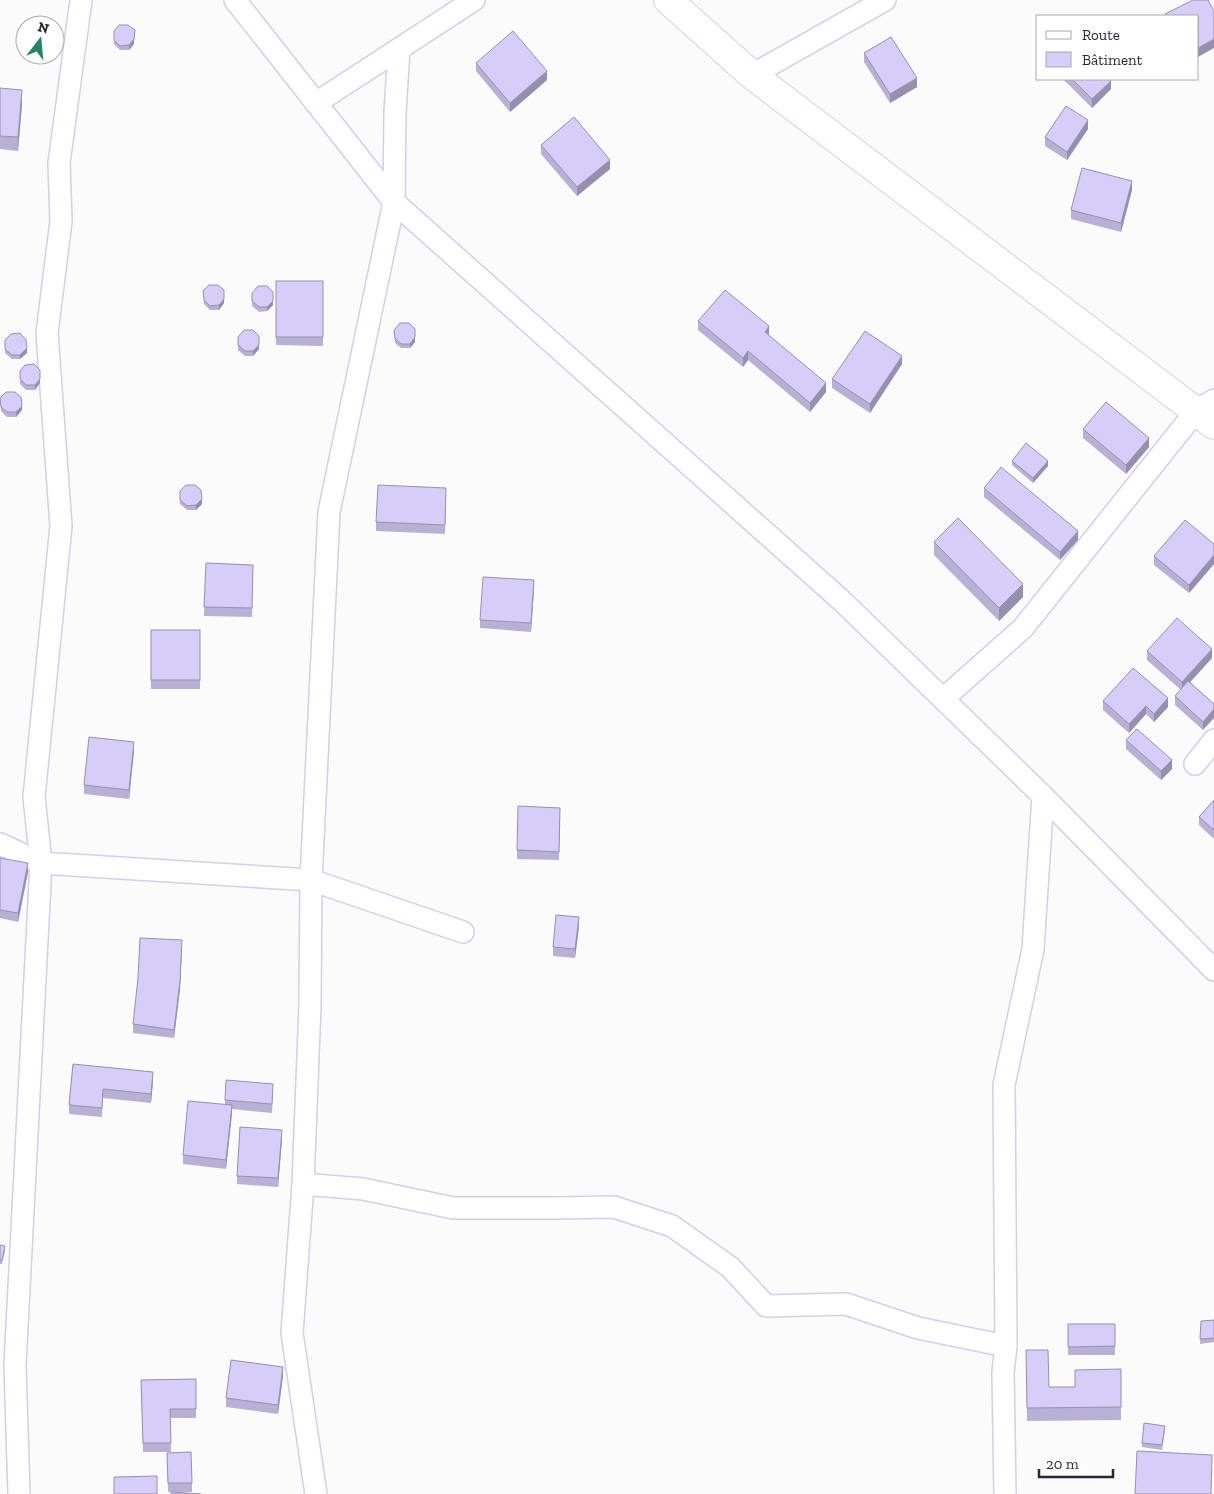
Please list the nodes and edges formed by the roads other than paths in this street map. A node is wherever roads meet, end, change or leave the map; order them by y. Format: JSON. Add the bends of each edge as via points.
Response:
{"nodes":[{"id":1,"x":80,"y":0,"type":"edge"},
{"id":2,"x":235,"y":0,"type":"edge"},
{"id":3,"x":474,"y":0,"type":"edge"},
{"id":4,"x":668,"y":0,"type":"edge"},
{"id":5,"x":885,"y":0,"type":"edge"},
{"id":6,"x":399,"y":49,"type":"junction"},
{"id":7,"x":752,"y":75,"type":"junction"},
{"id":8,"x":316,"y":103,"type":"junction"},
{"id":9,"x":394,"y":202,"type":"junction"},
{"id":10,"x":1208,"y":412,"type":"edge"},
{"id":11,"x":943,"y":699,"type":"junction"},
{"id":12,"x":1214,"y":740,"type":"edge"},
{"id":13,"x":1195,"y":764,"type":"dead end"},
{"id":14,"x":1043,"y":796,"type":"junction"},
{"id":15,"x":0,"y":844,"type":"edge"},
{"id":16,"x":41,"y":863,"type":"junction"},
{"id":17,"x":311,"y":880,"type":"junction"},
{"id":18,"x":463,"y":932,"type":"dead end"},
{"id":19,"x":1214,"y":970,"type":"edge"},
{"id":20,"x":303,"y":1184,"type":"junction"},
{"id":21,"x":1006,"y":1346,"type":"junction"},
{"id":22,"x":19,"y":1494,"type":"edge"},
{"id":23,"x":316,"y":1494,"type":"edge"},
{"id":24,"x":1005,"y":1494,"type":"edge"}],
"edges":[{"from":1,"to":16,"type":"street","via":[[59,163],[61,221],[46,333],[61,526],[34,797]]},
{"from":2,"to":8,"type":"street"},
{"from":3,"to":6,"type":"street"},
{"from":4,"to":7,"type":"highway"},
{"from":5,"to":7,"type":"street"},
{"from":6,"to":8,"type":"street"},
{"from":6,"to":9,"type":"street"},
{"from":7,"to":10,"type":"highway"},
{"from":8,"to":9,"type":"street"},
{"from":9,"to":11,"type":"street","via":[[841,600]]},
{"from":9,"to":17,"type":"street","via":[[329,512]]},
{"from":10,"to":11,"type":"street","via":[[1022,628]]},
{"from":11,"to":14,"type":"street"},
{"from":12,"to":13,"type":"street"},
{"from":14,"to":19,"type":"street"},
{"from":14,"to":21,"type":"street","via":[[1033,949],[1004,1085]]},
{"from":15,"to":16,"type":"street"},
{"from":16,"to":17,"type":"street"},
{"from":16,"to":22,"type":"street","via":[[14,1365]]},
{"from":17,"to":18,"type":"street"},
{"from":17,"to":20,"type":"street"},
{"from":20,"to":21,"type":"street","via":[[363,1189],[453,1208],[614,1207],[672,1226],[730,1267],[766,1306],[846,1304],[918,1328]]},
{"from":20,"to":23,"type":"street","via":[[292,1333]]},
{"from":21,"to":24,"type":"street","via":[[1003,1372]]}]}
